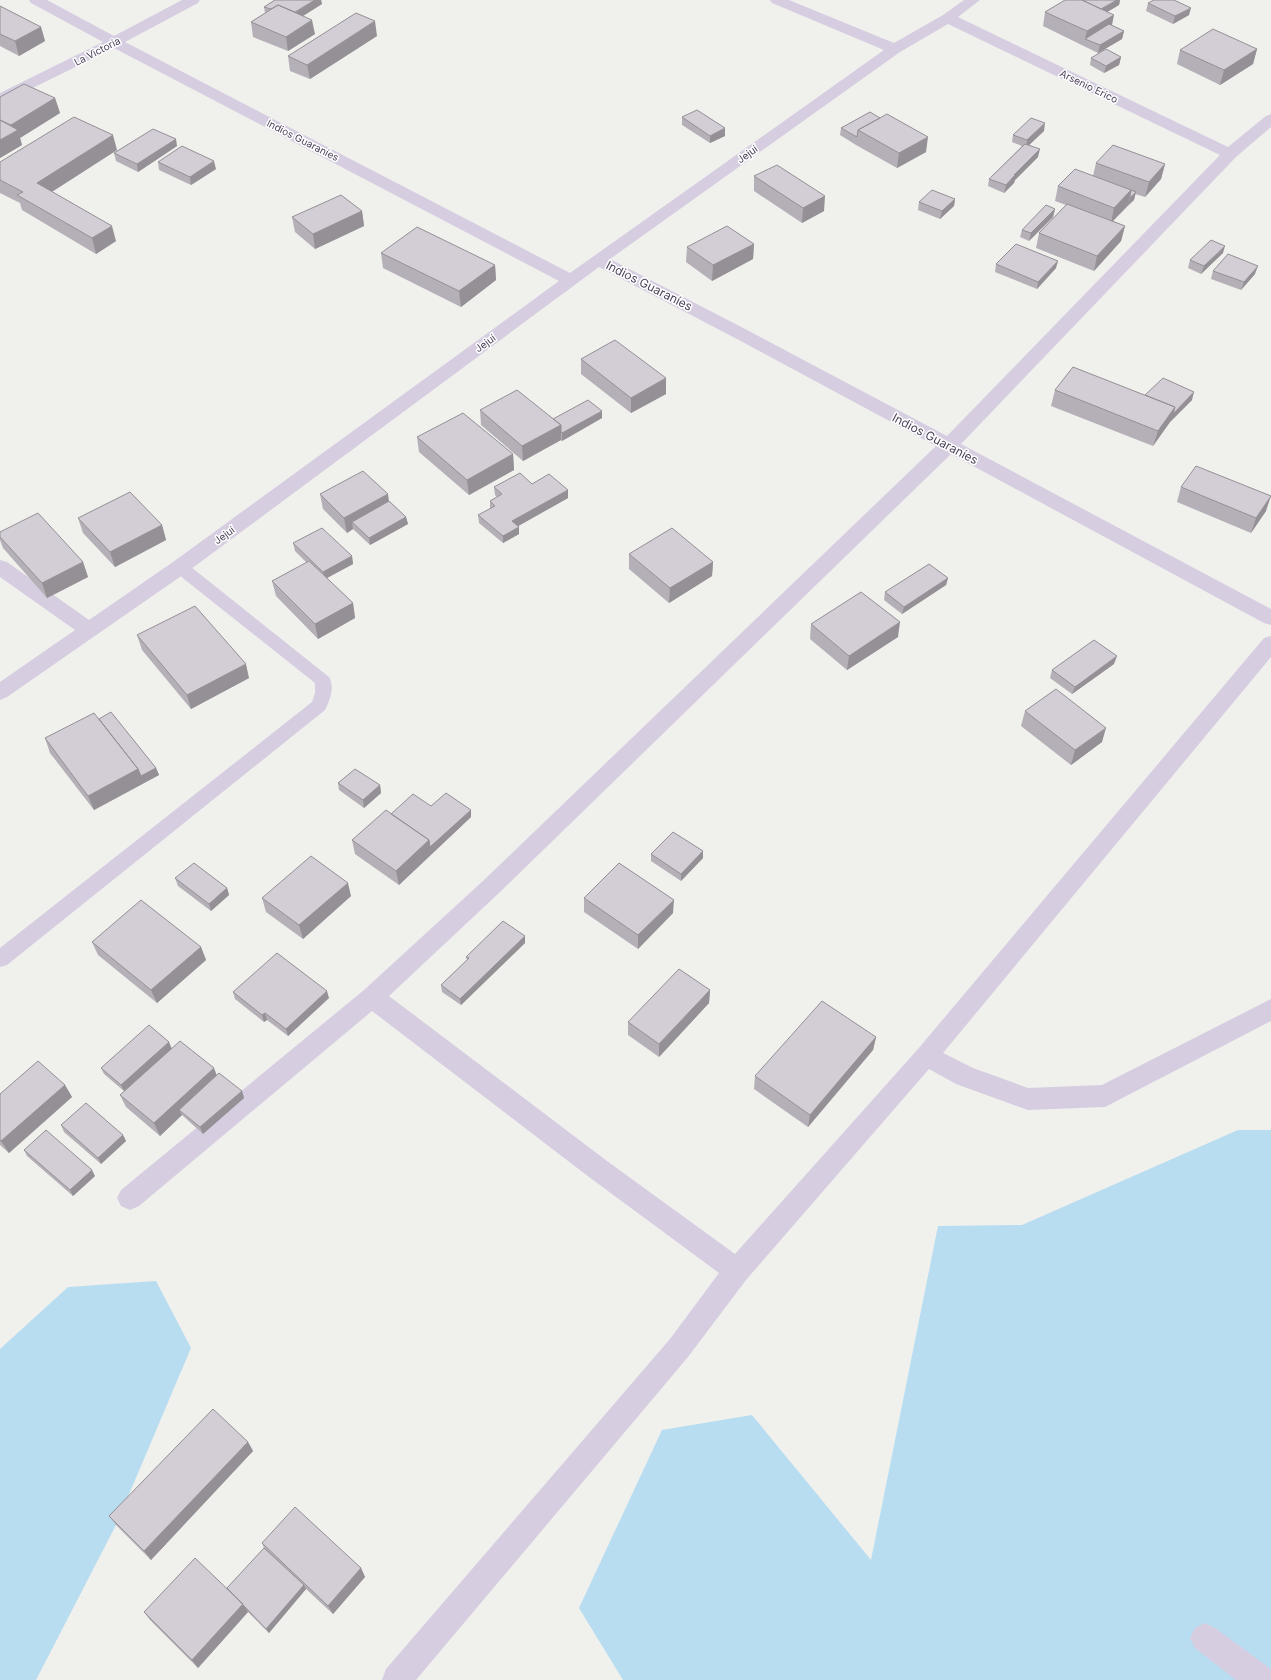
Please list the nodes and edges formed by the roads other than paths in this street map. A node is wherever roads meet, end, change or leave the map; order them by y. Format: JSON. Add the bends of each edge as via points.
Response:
{"nodes":[{"id":1,"x":36,"y":0,"type":"edge"},
{"id":2,"x":193,"y":0,"type":"edge"},
{"id":3,"x":777,"y":0,"type":"edge"},
{"id":4,"x":973,"y":0,"type":"edge"},
{"id":5,"x":948,"y":18,"type":"junction"},
{"id":6,"x":114,"y":42,"type":"junction"},
{"id":7,"x":895,"y":48,"type":"junction"},
{"id":8,"x":0,"y":99,"type":"edge"},
{"id":9,"x":1271,"y":119,"type":"edge"},
{"id":10,"x":1230,"y":154,"type":"junction"},
{"id":11,"x":598,"y":260,"type":"junction"},
{"id":12,"x":570,"y":280,"type":"junction"},
{"id":13,"x":948,"y":446,"type":"junction"},
{"id":14,"x":0,"y":567,"type":"edge"},
{"id":15,"x":180,"y":567,"type":"junction"},
{"id":16,"x":1271,"y":618,"type":"edge"},
{"id":17,"x":89,"y":630,"type":"junction"},
{"id":18,"x":1271,"y":643,"type":"edge"},
{"id":19,"x":0,"y":692,"type":"edge"},
{"id":20,"x":0,"y":959,"type":"edge"},
{"id":21,"x":372,"y":997,"type":"junction"},
{"id":22,"x":1271,"y":1009,"type":"edge"},
{"id":23,"x":926,"y":1056,"type":"junction"},
{"id":24,"x":130,"y":1198,"type":"dead end"},
{"id":25,"x":737,"y":1271,"type":"junction"},
{"id":26,"x":1205,"y":1638,"type":"dead end"},
{"id":27,"x":397,"y":1680,"type":"edge"},
{"id":28,"x":1260,"y":1680,"type":"edge"}],
"edges":[{"from":1,"to":6,"type":"street","name":"Indios Guaraníes"},
{"from":2,"to":6,"type":"street","name":"La Victoria"},
{"from":3,"to":7,"type":"street"},
{"from":4,"to":5,"type":"street","name":"Jejuí"},
{"from":5,"to":7,"type":"street","name":"Jejuí"},
{"from":5,"to":10,"type":"street","name":"Arsenio Erico"},
{"from":6,"to":8,"type":"street","name":"La Victoria"},
{"from":6,"to":12,"type":"street","name":"Indios Guaraníes"},
{"from":7,"to":11,"type":"street","name":"Jejuí"},
{"from":9,"to":10,"type":"street"},
{"from":10,"to":13,"type":"street"},
{"from":11,"to":12,"type":"street","name":"Jejuí"},
{"from":11,"to":13,"type":"street","name":"Indios Guaraníes"},
{"from":12,"to":15,"type":"street","name":"Jejuí"},
{"from":13,"to":16,"type":"street","name":"Indios Guaraníes"},
{"from":13,"to":21,"type":"street","via":[[492,886]]},
{"from":14,"to":17,"type":"street"},
{"from":15,"to":17,"type":"street","name":"Jejuí"},
{"from":15,"to":20,"type":"lane","via":[[323,681],[319,705]]},
{"from":17,"to":19,"type":"street","name":"Jejuí"},
{"from":18,"to":23,"type":"street"},
{"from":21,"to":24,"type":"street"},
{"from":21,"to":25,"type":"street"},
{"from":22,"to":23,"type":"street","via":[[1105,1096],[1028,1099],[965,1076]]},
{"from":23,"to":25,"type":"street"},
{"from":25,"to":27,"type":"street","via":[[679,1348]]},
{"from":26,"to":28,"type":"street"}]}
